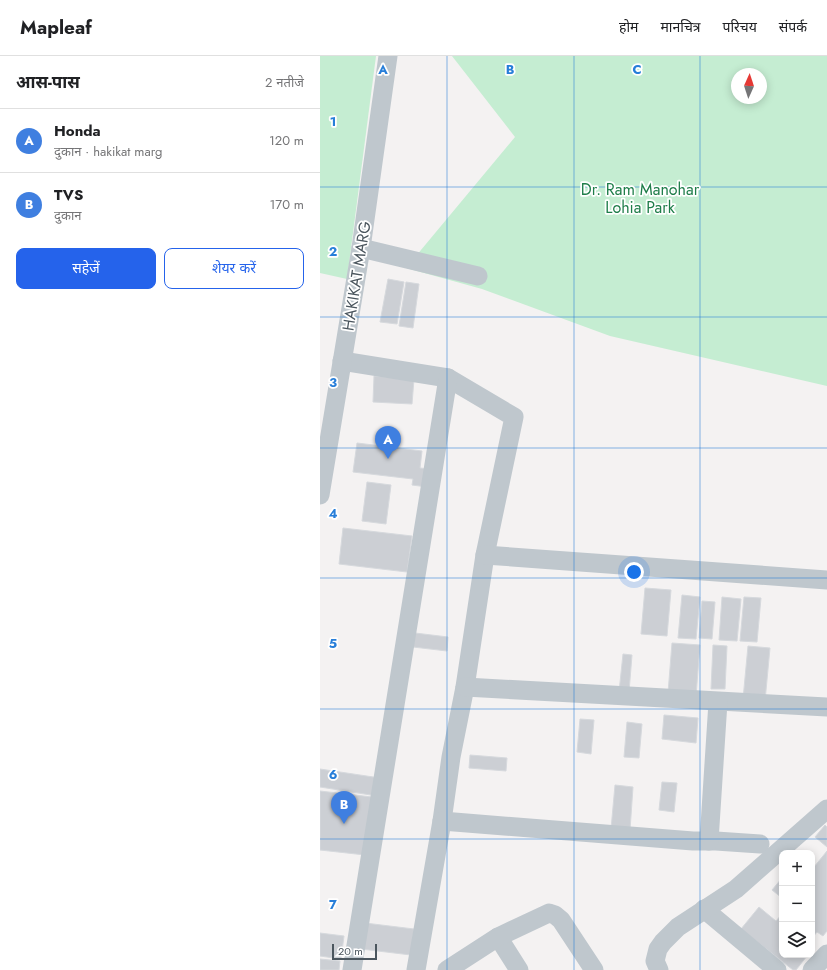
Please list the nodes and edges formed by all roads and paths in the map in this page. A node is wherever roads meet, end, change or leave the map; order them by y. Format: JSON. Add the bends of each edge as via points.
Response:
{"nodes":[{"id":1,"x":388,"y":56,"type":"edge"},
{"id":2,"x":361,"y":248,"type":"junction"},
{"id":3,"x":478,"y":276,"type":"dead end"},
{"id":4,"x":342,"y":362,"type":"junction"},
{"id":5,"x":448,"y":378,"type":"junction"},
{"id":6,"x":322,"y":472,"type":"edge"},
{"id":7,"x":320,"y":495,"type":"edge"},
{"id":8,"x":486,"y":554,"type":"junction"},
{"id":9,"x":827,"y":580,"type":"edge"},
{"id":10,"x":464,"y":687,"type":"junction"},
{"id":11,"x":718,"y":702,"type":"junction"},
{"id":12,"x":827,"y":708,"type":"edge"},
{"id":13,"x":827,"y":809,"type":"edge"},
{"id":14,"x":442,"y":821,"type":"junction"},
{"id":15,"x":709,"y":841,"type":"junction"},
{"id":16,"x":760,"y":844,"type":"dead end"},
{"id":17,"x":704,"y":909,"type":"junction"},
{"id":18,"x":498,"y":937,"type":"junction"},
{"id":19,"x":827,"y":954,"type":"edge"},
{"id":20,"x":352,"y":970,"type":"edge"},
{"id":21,"x":416,"y":970,"type":"edge"},
{"id":22,"x":447,"y":970,"type":"edge"},
{"id":23,"x":519,"y":970,"type":"edge"},
{"id":24,"x":594,"y":970,"type":"edge"},
{"id":25,"x":658,"y":970,"type":"edge"},
{"id":26,"x":776,"y":970,"type":"edge"},
{"id":27,"x":812,"y":970,"type":"edge"}],
"edges":[{"from":1,"to":2,"type":"street","name":"HAKIKAT MARG"},
{"from":2,"to":3,"type":"street"},
{"from":2,"to":4,"type":"street","name":"HAKIKAT MARG"},
{"from":4,"to":5,"type":"street"},
{"from":4,"to":6,"type":"street","name":"HAKIKAT MARG"},
{"from":5,"to":8,"type":"street","via":[[514,417]]},
{"from":5,"to":20,"type":"street"},
{"from":6,"to":7,"type":"street","name":"HAKIKAT MARG"},
{"from":8,"to":9,"type":"street"},
{"from":8,"to":10,"type":"street"},
{"from":10,"to":11,"type":"street"},
{"from":10,"to":14,"type":"street"},
{"from":11,"to":12,"type":"street"},
{"from":11,"to":15,"type":"street"},
{"from":13,"to":17,"type":"street","via":[[736,889]]},
{"from":14,"to":15,"type":"street"},
{"from":14,"to":21,"type":"street"},
{"from":15,"to":16,"type":"street"},
{"from":17,"to":25,"type":"street","via":[[678,927],[663,942],[655,961]]},
{"from":17,"to":26,"type":"street"},
{"from":18,"to":22,"type":"street"},
{"from":18,"to":23,"type":"street"},
{"from":18,"to":24,"type":"street","via":[[549,913],[555,915],[561,920]]},
{"from":19,"to":27,"type":"street"}]}
